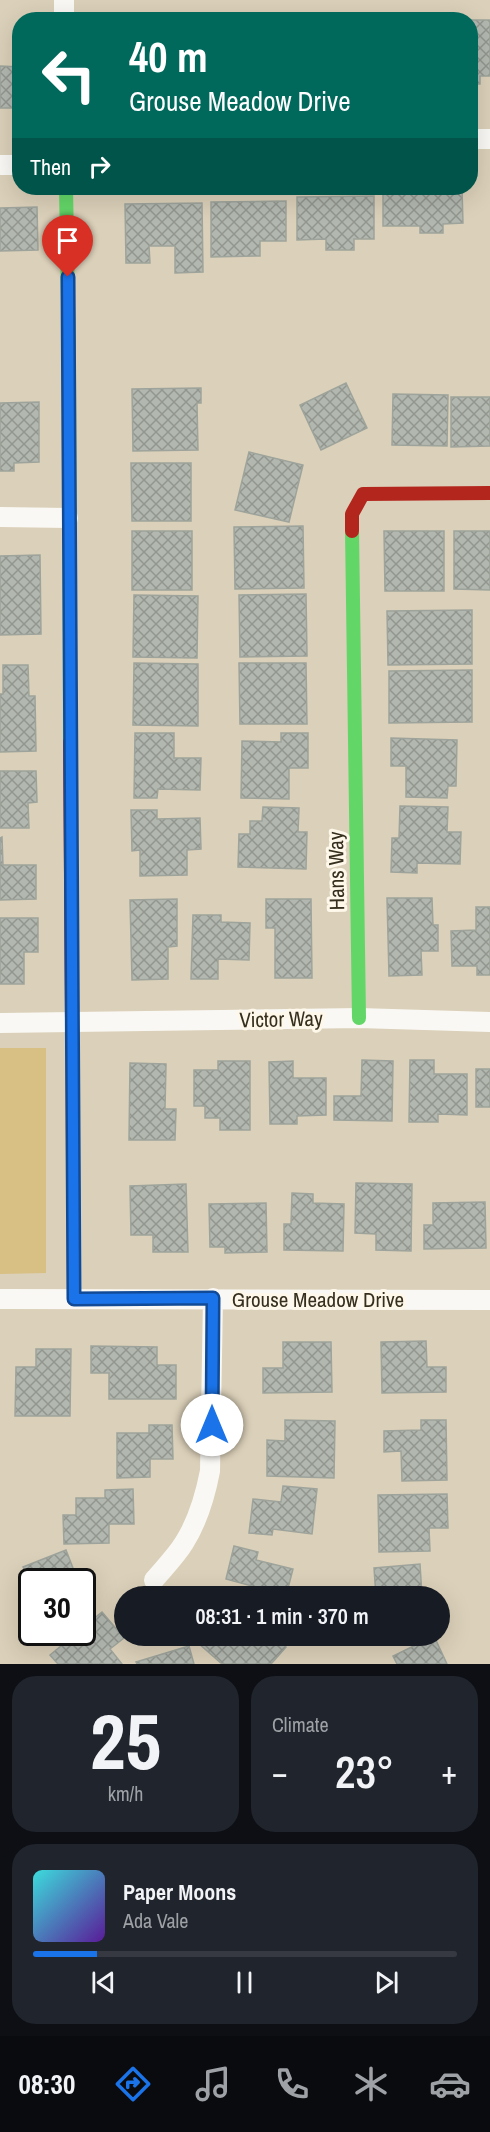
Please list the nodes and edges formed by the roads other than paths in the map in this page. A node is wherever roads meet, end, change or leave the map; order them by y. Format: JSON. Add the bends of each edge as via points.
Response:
{"nodes":[{"id":1,"x":66,"y":195,"type":"edge"},
{"id":2,"x":490,"y":493,"type":"edge"},
{"id":3,"x":0,"y":517,"type":"edge"},
{"id":4,"x":68,"y":518,"type":"junction"},
{"id":5,"x":359,"y":1018,"type":"junction"},
{"id":6,"x":490,"y":1022,"type":"edge"},
{"id":7,"x":0,"y":1023,"type":"edge"},
{"id":8,"x":72,"y":1023,"type":"junction"},
{"id":9,"x":213,"y":1298,"type":"junction"},
{"id":10,"x":0,"y":1299,"type":"edge"},
{"id":11,"x":74,"y":1299,"type":"junction"},
{"id":12,"x":490,"y":1300,"type":"edge"},
{"id":13,"x":154,"y":1580,"type":"dead end"}],
"edges":[{"from":1,"to":4,"type":"street"},
{"from":2,"to":5,"type":"street","name":"Hans Way","via":[[363,494],[352,514]]},
{"from":3,"to":4,"type":"street"},
{"from":4,"to":8,"type":"street"},
{"from":5,"to":6,"type":"street","name":"Victor Way"},
{"from":5,"to":8,"type":"street","name":"Victor Way"},
{"from":7,"to":8,"type":"street","name":"Victor Way"},
{"from":8,"to":11,"type":"street"},
{"from":9,"to":11,"type":"street","name":"Grouse Meadow Drive"},
{"from":9,"to":12,"type":"street","name":"Grouse Meadow Drive"},
{"from":9,"to":13,"type":"street","via":[[210,1471],[205,1497],[183,1545]]},
{"from":10,"to":11,"type":"street","name":"Grouse Meadow Drive"}]}
